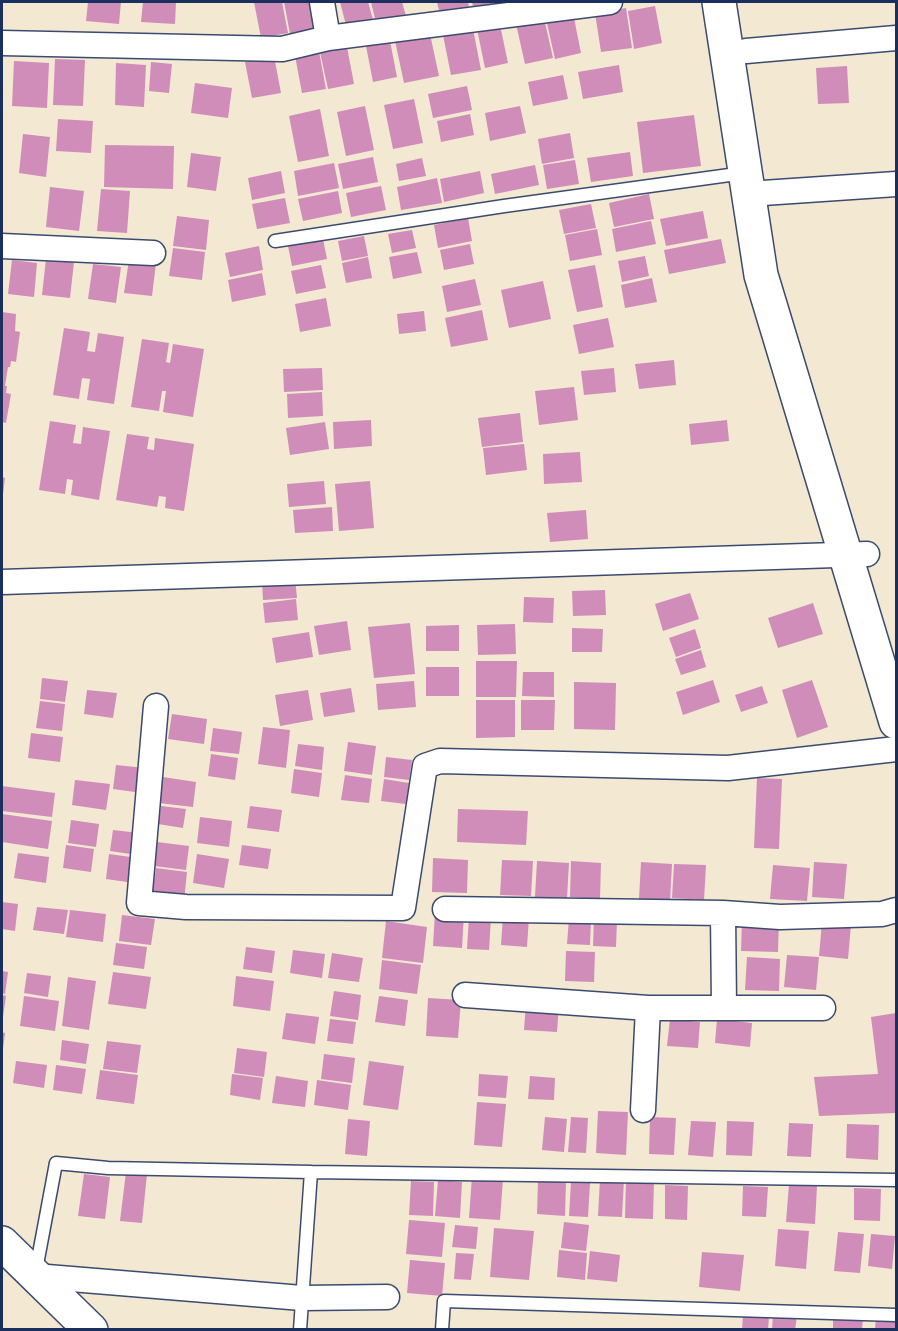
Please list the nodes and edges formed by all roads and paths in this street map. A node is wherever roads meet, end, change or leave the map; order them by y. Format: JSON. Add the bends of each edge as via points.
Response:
{"nodes":[{"id":1,"x":322,"y":2,"type":"edge"},
{"id":2,"x":610,"y":2,"type":"edge"},
{"id":3,"x":719,"y":2,"type":"edge"},
{"id":4,"x":738,"y":2,"type":"edge"},
{"id":5,"x":328,"y":38,"type":"junction"},
{"id":6,"x":897,"y":38,"type":"edge"},
{"id":7,"x":2,"y":42,"type":"edge"},
{"id":8,"x":746,"y":51,"type":"junction"},
{"id":9,"x":897,"y":184,"type":"edge"},
{"id":10,"x":754,"y":186,"type":"junction"},
{"id":11,"x":275,"y":241,"type":"dead end"},
{"id":12,"x":2,"y":246,"type":"edge"},
{"id":13,"x":153,"y":253,"type":"dead end"},
{"id":14,"x":857,"y":555,"type":"junction"},
{"id":15,"x":2,"y":582,"type":"edge"},
{"id":16,"x":897,"y":650,"type":"edge"},
{"id":17,"x":156,"y":705,"type":"dead end"},
{"id":18,"x":897,"y":722,"type":"edge"},
{"id":19,"x":897,"y":749,"type":"edge"},
{"id":20,"x":445,"y":909,"type":"dead end"},
{"id":21,"x":897,"y":909,"type":"edge"},
{"id":22,"x":723,"y":914,"type":"junction"},
{"id":23,"x":465,"y":995,"type":"dead end"},
{"id":24,"x":724,"y":1007,"type":"junction"},
{"id":25,"x":648,"y":1008,"type":"junction"},
{"id":26,"x":823,"y":1008,"type":"dead end"},
{"id":27,"x":643,"y":1110,"type":"dead end"},
{"id":28,"x":311,"y":1172,"type":"junction"},
{"id":29,"x":897,"y":1179,"type":"edge"},
{"id":30,"x":2,"y":1243,"type":"edge"},
{"id":31,"x":35,"y":1275,"type":"junction"},
{"id":32,"x":387,"y":1297,"type":"dead end"},
{"id":33,"x":302,"y":1298,"type":"junction"},
{"id":34,"x":897,"y":1315,"type":"edge"},
{"id":35,"x":91,"y":1329,"type":"edge"},
{"id":36,"x":300,"y":1329,"type":"edge"},
{"id":37,"x":442,"y":1329,"type":"edge"}],
"edges":[{"from":1,"to":5,"type":"street"},
{"from":2,"to":5,"type":"street"},
{"from":3,"to":10,"type":"main road"},
{"from":4,"to":8,"type":"main road"},
{"from":5,"to":7,"type":"street","via":[[282,49]]},
{"from":6,"to":8,"type":"street"},
{"from":8,"to":10,"type":"main road"},
{"from":9,"to":10,"type":"street"},
{"from":10,"to":11,"type":"lane","via":[[504,206]]},
{"from":10,"to":14,"type":"main road"},
{"from":12,"to":13,"type":"street"},
{"from":14,"to":15,"type":"street"},
{"from":14,"to":16,"type":"main road"},
{"from":14,"to":18,"type":"main road"},
{"from":17,"to":19,"type":"street","via":[[139,903],[186,907],[403,908],[425,766],[440,761],[728,768]]},
{"from":20,"to":22,"type":"street"},
{"from":21,"to":22,"type":"street","via":[[882,914],[780,917]]},
{"from":22,"to":24,"type":"street"},
{"from":23,"to":25,"type":"street"},
{"from":24,"to":25,"type":"street"},
{"from":24,"to":26,"type":"street"},
{"from":25,"to":27,"type":"street"},
{"from":28,"to":29,"type":"lane"},
{"from":28,"to":31,"type":"lane","via":[[108,1168],[56,1163]]},
{"from":28,"to":33,"type":"lane"},
{"from":30,"to":31,"type":"main road"},
{"from":31,"to":33,"type":"street"},
{"from":31,"to":35,"type":"main road"},
{"from":32,"to":33,"type":"street"},
{"from":33,"to":36,"type":"lane"},
{"from":34,"to":37,"type":"lane","via":[[444,1301]]}]}
